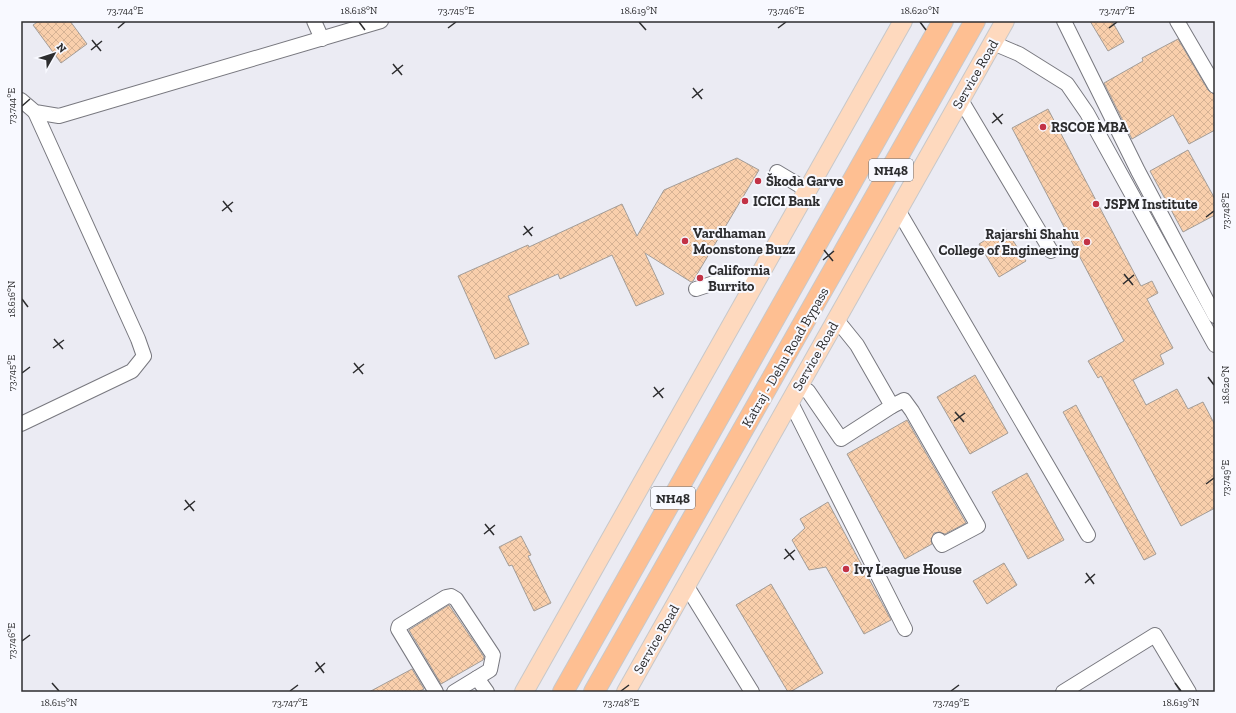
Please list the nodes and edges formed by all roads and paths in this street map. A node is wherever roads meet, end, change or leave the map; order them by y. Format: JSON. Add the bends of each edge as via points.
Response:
{"nodes":[{"id":1,"x":314,"y":21,"type":"edge"},
{"id":2,"x":381,"y":21,"type":"edge"},
{"id":3,"x":903,"y":21,"type":"edge"},
{"id":4,"x":943,"y":21,"type":"edge"},
{"id":5,"x":975,"y":21,"type":"edge"},
{"id":6,"x":1005,"y":21,"type":"edge"},
{"id":7,"x":1064,"y":21,"type":"edge"},
{"id":8,"x":1177,"y":21,"type":"edge"},
{"id":9,"x":366,"y":23,"type":"edge"},
{"id":10,"x":322,"y":39,"type":"junction"},
{"id":11,"x":993,"y":43,"type":"junction"},
{"id":12,"x":1215,"y":86,"type":"edge"},
{"id":13,"x":21,"y":100,"type":"edge"},
{"id":14,"x":961,"y":100,"type":"junction"},
{"id":15,"x":35,"y":112,"type":"junction"},
{"id":16,"x":777,"y":172,"type":"dead end"},
{"id":17,"x":808,"y":190,"type":"junction"},
{"id":18,"x":898,"y":210,"type":"junction"},
{"id":19,"x":1051,"y":251,"type":"dead end"},
{"id":20,"x":754,"y":285,"type":"junction"},
{"id":21,"x":696,"y":289,"type":"dead end"},
{"id":22,"x":1215,"y":316,"type":"edge"},
{"id":23,"x":836,"y":320,"type":"junction"},
{"id":24,"x":1215,"y":344,"type":"edge"},
{"id":25,"x":794,"y":395,"type":"junction"},
{"id":26,"x":892,"y":406,"type":"junction"},
{"id":27,"x":21,"y":424,"type":"edge"},
{"id":28,"x":1088,"y":535,"type":"dead end"},
{"id":29,"x":939,"y":540,"type":"dead end"},
{"id":30,"x":686,"y":585,"type":"junction"},
{"id":31,"x":905,"y":629,"type":"dead end"},
{"id":32,"x":477,"y":678,"type":"junction"},
{"id":33,"x":436,"y":692,"type":"edge"},
{"id":34,"x":454,"y":692,"type":"edge"},
{"id":35,"x":487,"y":692,"type":"edge"},
{"id":36,"x":524,"y":692,"type":"edge"},
{"id":37,"x":562,"y":692,"type":"edge"},
{"id":38,"x":594,"y":692,"type":"edge"},
{"id":39,"x":626,"y":692,"type":"edge"},
{"id":40,"x":752,"y":692,"type":"edge"},
{"id":41,"x":1063,"y":692,"type":"edge"},
{"id":42,"x":1189,"y":692,"type":"edge"}],
"edges":[{"from":1,"to":10,"type":"street"},
{"from":2,"to":9,"type":"street"},
{"from":3,"to":17,"type":"main road"},
{"from":4,"to":37,"type":"highway","name":"Katraj - Dehu Road Bypass","number":"NH48"},
{"from":5,"to":38,"type":"highway","name":"Katraj - Dehu Road Bypass","number":"NH48"},
{"from":6,"to":11,"type":"main road","name":"Service Road"},
{"from":7,"to":22,"type":"street","via":[[1138,171]]},
{"from":8,"to":12,"type":"street"},
{"from":9,"to":10,"type":"street"},
{"from":10,"to":15,"type":"street","via":[[59,116]]},
{"from":11,"to":14,"type":"main road","name":"Service Road"},
{"from":11,"to":24,"type":"street","via":[[1019,54],[1068,84],[1087,113]]},
{"from":13,"to":15,"type":"street"},
{"from":14,"to":18,"type":"main road","name":"Service Road"},
{"from":14,"to":19,"type":"street"},
{"from":15,"to":27,"type":"street","via":[[144,356],[132,371]]},
{"from":16,"to":17,"type":"street"},
{"from":17,"to":20,"type":"main road"},
{"from":18,"to":23,"type":"main road","name":"Service Road"},
{"from":18,"to":28,"type":"street"},
{"from":20,"to":21,"type":"street","via":[[729,278]]},
{"from":20,"to":36,"type":"main road"},
{"from":23,"to":25,"type":"main road","name":"Service Road"},
{"from":23,"to":26,"type":"street","via":[[857,345]]},
{"from":25,"to":26,"type":"street","via":[[808,390],[841,439]]},
{"from":25,"to":30,"type":"main road","name":"Service Road"},
{"from":25,"to":31,"type":"street"},
{"from":26,"to":29,"type":"street","via":[[904,400],[912,411],[978,526],[942,545]]},
{"from":30,"to":39,"type":"main road","name":"Service Road"},
{"from":30,"to":40,"type":"street"},
{"from":32,"to":33,"type":"street","via":[[490,670],[493,655],[456,599],[446,597],[398,629]]},
{"from":32,"to":34,"type":"street"},
{"from":32,"to":35,"type":"street"},
{"from":41,"to":42,"type":"street","via":[[1155,635]]}]}
